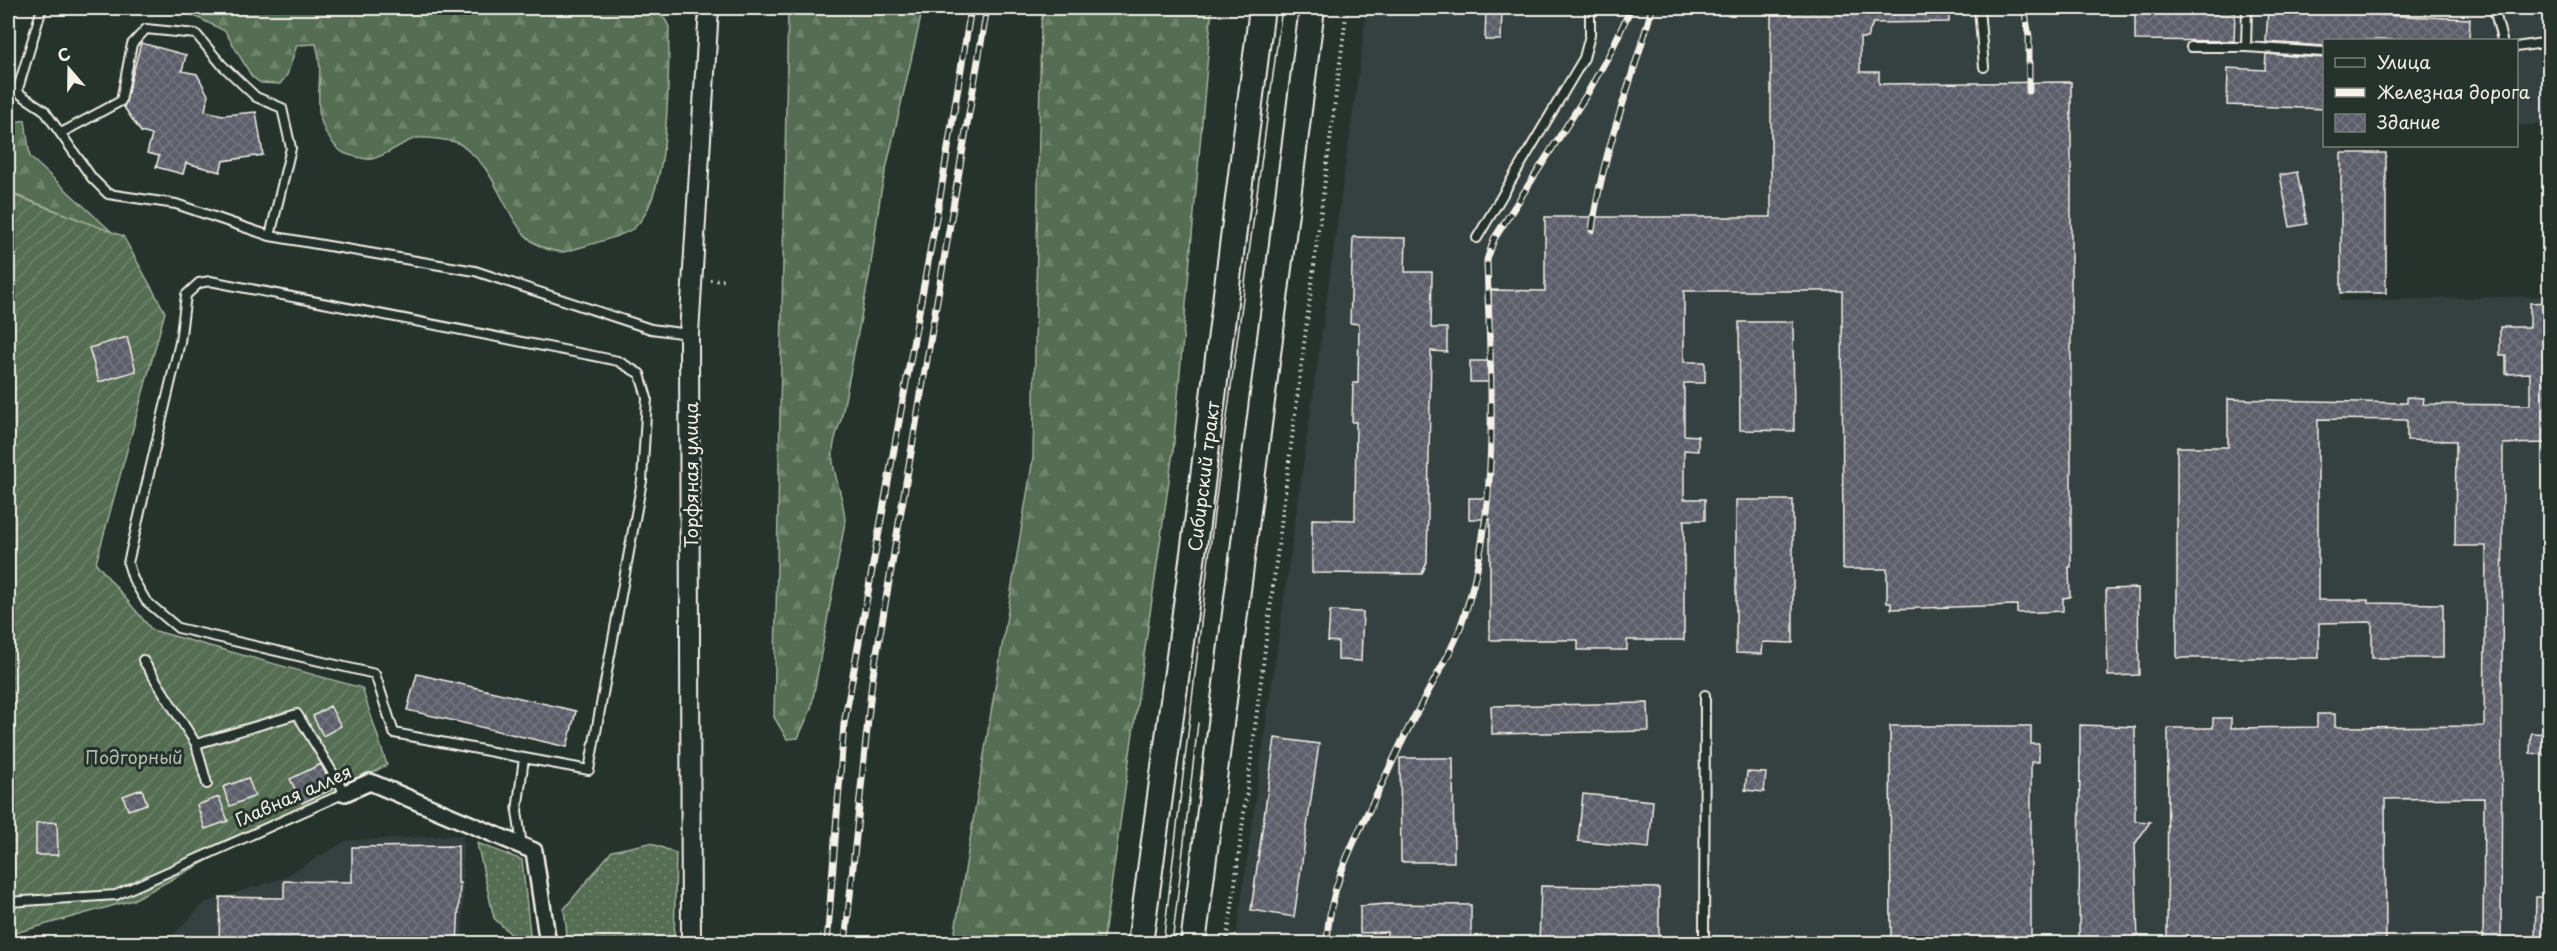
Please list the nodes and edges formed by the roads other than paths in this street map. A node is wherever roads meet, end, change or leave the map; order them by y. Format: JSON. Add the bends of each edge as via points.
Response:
{"nodes":[{"id":1,"x":42,"y":8,"type":"edge"},
{"id":2,"x":709,"y":8,"type":"edge"},
{"id":3,"x":1262,"y":8,"type":"edge"},
{"id":4,"x":1312,"y":8,"type":"edge"},
{"id":5,"x":1590,"y":8,"type":"edge"},
{"id":6,"x":1979,"y":8,"type":"edge"},
{"id":7,"x":2247,"y":8,"type":"edge"},
{"id":8,"x":2494,"y":8,"type":"edge"},
{"id":9,"x":2502,"y":39,"type":"edge"},
{"id":10,"x":2550,"y":42,"type":"edge"},
{"id":11,"x":2190,"y":47,"type":"dead end"},
{"id":12,"x":2246,"y":47,"type":"junction"},
{"id":13,"x":2518,"y":47,"type":"edge"},
{"id":14,"x":2323,"y":52,"type":"edge"},
{"id":15,"x":1984,"y":67,"type":"dead end"},
{"id":16,"x":8,"y":86,"type":"edge"},
{"id":17,"x":17,"y":92,"type":"junction"},
{"id":18,"x":61,"y":133,"type":"junction"},
{"id":19,"x":270,"y":236,"type":"junction"},
{"id":20,"x":1478,"y":238,"type":"dead end"},
{"id":21,"x":689,"y":334,"type":"junction"},
{"id":22,"x":143,"y":660,"type":"dead end"},
{"id":23,"x":1705,"y":694,"type":"dead end"},
{"id":24,"x":196,"y":744,"type":"junction"},
{"id":25,"x":524,"y":758,"type":"junction"},
{"id":26,"x":207,"y":784,"type":"dead end"},
{"id":27,"x":345,"y":793,"type":"junction"},
{"id":28,"x":522,"y":846,"type":"junction"},
{"id":29,"x":8,"y":902,"type":"edge"},
{"id":30,"x":548,"y":944,"type":"edge"},
{"id":31,"x":691,"y":944,"type":"edge"},
{"id":32,"x":1140,"y":944,"type":"edge"},
{"id":33,"x":1193,"y":944,"type":"edge"},
{"id":34,"x":1704,"y":944,"type":"edge"}],
"edges":[{"from":1,"to":17,"type":"lane"},
{"from":2,"to":21,"type":"street","name":"Торфяная улица"},
{"from":3,"to":32,"type":"main road","name":"Сибирский тракт"},
{"from":4,"to":33,"type":"main road"},
{"from":5,"to":20,"type":"lane","via":[[1590,35],[1584,58]]},
{"from":6,"to":15,"type":"lane"},
{"from":7,"to":12,"type":"lane"},
{"from":8,"to":9,"type":"lane"},
{"from":10,"to":13,"type":"lane"},
{"from":11,"to":12,"type":"lane"},
{"from":12,"to":14,"type":"lane"},
{"from":16,"to":17,"type":"lane"},
{"from":17,"to":18,"type":"lane","via":[[44,110]]},
{"from":18,"to":19,"type":"lane","via":[[108,194],[176,204]]},
{"from":18,"to":19,"type":"lane","via":[[121,101],[132,44],[146,29],[196,34],[256,97],[282,108],[291,148]]},
{"from":19,"to":21,"type":"lane","via":[[475,271],[651,329]]},
{"from":21,"to":31,"type":"street","name":"Торфяная улица"},
{"from":22,"to":24,"type":"lane"},
{"from":23,"to":34,"type":"lane"},
{"from":24,"to":26,"type":"lane"},
{"from":24,"to":27,"type":"lane","via":[[297,714]]},
{"from":25,"to":25,"type":"lane","via":[[589,770],[642,481],[647,398],[640,374],[618,361],[210,281],[199,282],[186,295],[180,342],[128,563],[146,601],[177,628],[375,674],[394,733]]},
{"from":25,"to":28,"type":"lane","via":[[517,811]]},
{"from":27,"to":28,"type":"street","name":"Главная аллея","via":[[370,782]]},
{"from":27,"to":29,"type":"lane","name":"Главная аллея","via":[[116,895]]},
{"from":28,"to":30,"type":"street","via":[[534,851]]}]}
